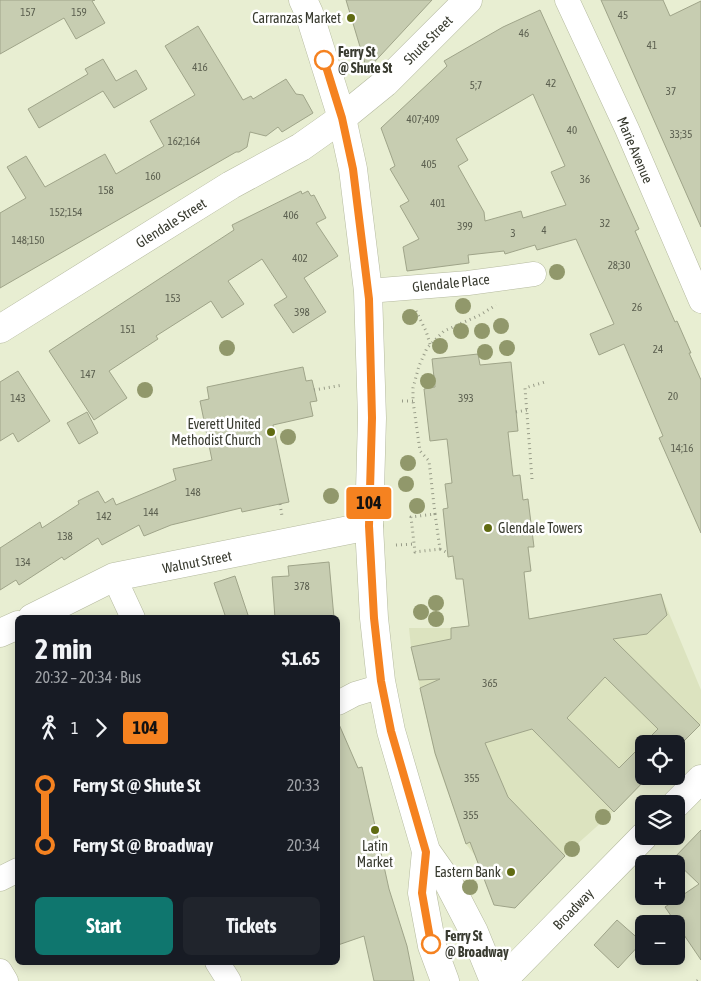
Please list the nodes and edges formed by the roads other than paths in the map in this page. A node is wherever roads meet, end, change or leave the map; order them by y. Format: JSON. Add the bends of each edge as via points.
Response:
{"nodes":[{"id":1,"x":303,"y":0,"type":"edge"},
{"id":2,"x":468,"y":0,"type":"edge"},
{"id":3,"x":567,"y":0,"type":"edge"},
{"id":4,"x":342,"y":118,"type":"junction"},
{"id":5,"x":534,"y":274,"type":"dead end"},
{"id":6,"x":368,"y":291,"type":"junction"},
{"id":7,"x":701,"y":301,"type":"edge"},
{"id":8,"x":0,"y":329,"type":"edge"},
{"id":9,"x":369,"y":526,"type":"junction"},
{"id":10,"x":114,"y":577,"type":"junction"},
{"id":11,"x":38,"y":615,"type":"edge"},
{"id":12,"x":132,"y":615,"type":"edge"},
{"id":13,"x":15,"y":626,"type":"edge"},
{"id":14,"x":0,"y":633,"type":"edge"},
{"id":15,"x":382,"y":686,"type":"junction"},
{"id":16,"x":340,"y":702,"type":"edge"},
{"id":17,"x":701,"y":779,"type":"edge"},
{"id":18,"x":685,"y":795,"type":"edge"},
{"id":19,"x":635,"y":845,"type":"edge"},
{"id":20,"x":426,"y":852,"type":"junction"},
{"id":21,"x":15,"y":872,"type":"edge"},
{"id":22,"x":0,"y":879,"type":"edge"},
{"id":23,"x":219,"y":965,"type":"edge"},
{"id":24,"x":0,"y":972,"type":"edge"},
{"id":25,"x":6,"y":981,"type":"edge"},
{"id":26,"x":229,"y":981,"type":"edge"},
{"id":27,"x":445,"y":981,"type":"edge"},
{"id":28,"x":494,"y":981,"type":"edge"},
{"id":29,"x":502,"y":981,"type":"edge"}],
"edges":[{"from":1,"to":4,"type":"main road"},
{"from":2,"to":4,"type":"main road","name":"Shute Street","via":[[385,83]]},
{"from":3,"to":7,"type":"street","name":"Marie Avenue"},
{"from":4,"to":6,"type":"main road","via":[[353,169]]},
{"from":4,"to":8,"type":"main road","name":"Glendale Street","via":[[301,147],[231,185]]},
{"from":5,"to":6,"type":"street","name":"Glendale Place"},
{"from":6,"to":9,"type":"main road","via":[[372,418]]},
{"from":9,"to":10,"type":"main road","name":"Walnut Street"},
{"from":9,"to":15,"type":"main road"},
{"from":10,"to":11,"type":"main road","name":"Walnut Street"},
{"from":10,"to":12,"type":"street"},
{"from":13,"to":14,"type":"main road"},
{"from":15,"to":16,"type":"street"},
{"from":15,"to":20,"type":"main road","via":[[391,731]]},
{"from":17,"to":18,"type":"main road"},
{"from":19,"to":29,"type":"main road","name":"Broadway"},
{"from":20,"to":27,"type":"main road","via":[[422,893],[432,946]]},
{"from":20,"to":28,"type":"main road","via":[[448,882],[474,932]]},
{"from":21,"to":22,"type":"street"},
{"from":23,"to":26,"type":"street"},
{"from":24,"to":25,"type":"street"}]}
